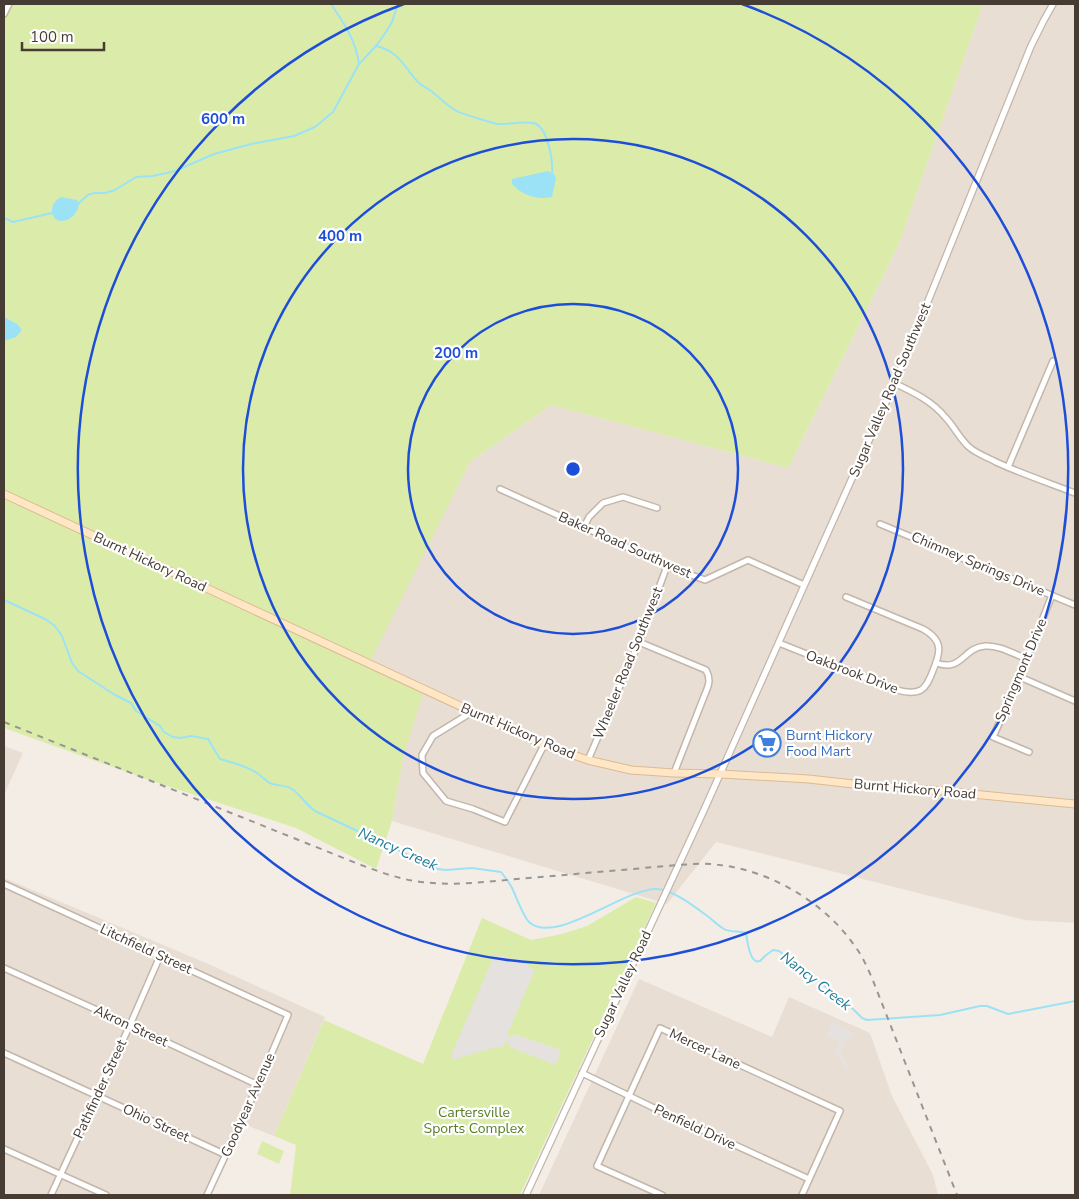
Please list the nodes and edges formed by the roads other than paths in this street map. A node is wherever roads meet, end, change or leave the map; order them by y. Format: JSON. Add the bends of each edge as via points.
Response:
{"nodes":[{"id":1,"x":9,"y":4,"type":"edge"},
{"id":2,"x":1053,"y":4,"type":"edge"},
{"id":3,"x":4,"y":14,"type":"edge"},
{"id":4,"x":1053,"y":361,"type":"dead end"},
{"id":5,"x":894,"y":383,"type":"junction"},
{"id":6,"x":1008,"y":467,"type":"junction"},
{"id":7,"x":500,"y":489,"type":"dead end"},
{"id":8,"x":1075,"y":493,"type":"edge"},
{"id":9,"x":4,"y":494,"type":"edge"},
{"id":10,"x":656,"y":508,"type":"dead end"},
{"id":11,"x":880,"y":524,"type":"dead end"},
{"id":12,"x":584,"y":527,"type":"junction"},
{"id":13,"x":667,"y":566,"type":"junction"},
{"id":14,"x":804,"y":585,"type":"junction"},
{"id":15,"x":1052,"y":596,"type":"junction"},
{"id":16,"x":846,"y":597,"type":"dead end"},
{"id":17,"x":1075,"y":605,"type":"edge"},
{"id":18,"x":639,"y":642,"type":"junction"},
{"id":19,"x":780,"y":643,"type":"junction"},
{"id":20,"x":1027,"y":659,"type":"junction"},
{"id":21,"x":936,"y":663,"type":"junction"},
{"id":22,"x":1020,"y":677,"type":"junction"},
{"id":23,"x":1075,"y":701,"type":"edge"},
{"id":24,"x":472,"y":712,"type":"junction"},
{"id":25,"x":544,"y":745,"type":"junction"},
{"id":26,"x":1028,"y":752,"type":"dead end"},
{"id":27,"x":588,"y":760,"type":"junction"},
{"id":28,"x":674,"y":773,"type":"junction"},
{"id":29,"x":721,"y":774,"type":"junction"},
{"id":30,"x":1075,"y":804,"type":"edge"},
{"id":31,"x":4,"y":885,"type":"edge"},
{"id":32,"x":160,"y":956,"type":"junction"},
{"id":33,"x":4,"y":968,"type":"edge"},
{"id":34,"x":288,"y":1015,"type":"joint"},
{"id":35,"x":130,"y":1025,"type":"junction"},
{"id":36,"x":4,"y":1053,"type":"edge"},
{"id":37,"x":582,"y":1074,"type":"junction"},
{"id":38,"x":258,"y":1085,"type":"junction"},
{"id":39,"x":97,"y":1096,"type":"junction"},
{"id":40,"x":629,"y":1096,"type":"junction"},
{"id":41,"x":4,"y":1149,"type":"edge"},
{"id":42,"x":226,"y":1155,"type":"junction"},
{"id":43,"x":60,"y":1174,"type":"junction"},
{"id":44,"x":809,"y":1179,"type":"junction"},
{"id":45,"x":51,"y":1195,"type":"edge"},
{"id":46,"x":106,"y":1195,"type":"edge"},
{"id":47,"x":207,"y":1195,"type":"edge"},
{"id":48,"x":526,"y":1195,"type":"edge"},
{"id":49,"x":662,"y":1195,"type":"edge"},
{"id":50,"x":802,"y":1195,"type":"edge"}],
"edges":[{"from":1,"to":3,"type":"street"},
{"from":2,"to":5,"type":"street","name":"Sugar Valley Road Southwest","via":[[1031,46]]},
{"from":4,"to":6,"type":"street"},
{"from":5,"to":6,"type":"street","via":[[935,406],[969,447]]},
{"from":5,"to":14,"type":"street","name":"Sugar Valley Road Southwest"},
{"from":6,"to":8,"type":"street"},
{"from":7,"to":12,"type":"street","name":"Baker Road Southwest"},
{"from":9,"to":24,"type":"main road","name":"Burnt Hickory Road"},
{"from":10,"to":12,"type":"street","via":[[623,497],[603,503],[589,516]]},
{"from":11,"to":15,"type":"street","name":"Chimney Springs Drive"},
{"from":12,"to":13,"type":"street","name":"Baker Road Southwest"},
{"from":13,"to":14,"type":"street","name":"Baker Road Southwest","via":[[705,580],[748,560]]},
{"from":13,"to":18,"type":"street","name":"Wheeler Road Southwest"},
{"from":14,"to":19,"type":"street","name":"Sugar Valley Road Southwest"},
{"from":15,"to":17,"type":"street","name":"Chimney Springs Drive"},
{"from":15,"to":20,"type":"street","name":"Springmont Drive"},
{"from":16,"to":21,"type":"street","name":"Oakbrook Drive","via":[[930,633],[939,649]]},
{"from":18,"to":27,"type":"street","name":"Wheeler Road Southwest"},
{"from":18,"to":28,"type":"street","via":[[706,670],[709,678]]},
{"from":19,"to":21,"type":"street","name":"Oakbrook Drive","via":[[906,692],[922,689]]},
{"from":19,"to":29,"type":"street","name":"Sugar Valley Road Southwest"},
{"from":20,"to":21,"type":"street","via":[[1000,648],[984,646],[954,664]]},
{"from":20,"to":22,"type":"street","name":"Springmont Drive"},
{"from":22,"to":23,"type":"street"},
{"from":22,"to":26,"type":"street","name":"Springmont Drive","via":[[993,737]]},
{"from":24,"to":25,"type":"main road","name":"Burnt Hickory Road"},
{"from":24,"to":25,"type":"street","via":[[433,736],[422,755],[423,773],[446,801],[505,822]]},
{"from":25,"to":27,"type":"main road","name":"Burnt Hickory Road"},
{"from":27,"to":28,"type":"main road","name":"Burnt Hickory Road","via":[[631,770]]},
{"from":28,"to":29,"type":"main road","name":"Burnt Hickory Road"},
{"from":29,"to":30,"type":"main road","name":"Burnt Hickory Road"},
{"from":29,"to":37,"type":"street","name":"Sugar Valley Road"},
{"from":31,"to":32,"type":"street","name":"Litchfield Street"},
{"from":32,"to":34,"type":"street","name":"Litchfield Street"},
{"from":32,"to":35,"type":"street","name":"Pathfinder Street"},
{"from":33,"to":35,"type":"street","name":"Akron Street"},
{"from":34,"to":38,"type":"street","name":"Goodyear Avenue"},
{"from":35,"to":38,"type":"street","name":"Akron Street"},
{"from":35,"to":39,"type":"street","name":"Pathfinder Street"},
{"from":36,"to":39,"type":"street","name":"Ohio Street"},
{"from":37,"to":40,"type":"street","name":"Penfield Drive"},
{"from":37,"to":48,"type":"street","name":"Sugar Valley Road"},
{"from":38,"to":42,"type":"street","name":"Goodyear Avenue"},
{"from":39,"to":42,"type":"street","name":"Ohio Street"},
{"from":39,"to":43,"type":"street","name":"Pathfinder Street"},
{"from":40,"to":44,"type":"street","name":"Penfield Drive"},
{"from":40,"to":44,"type":"street","name":"Mercer Lane","via":[[660,1028],[818,1100],[840,1111]]},
{"from":40,"to":49,"type":"street","name":"Mercer Lane","via":[[597,1166]]},
{"from":41,"to":43,"type":"street"},
{"from":42,"to":47,"type":"street","name":"Goodyear Avenue"},
{"from":43,"to":45,"type":"street","name":"Pathfinder Street"},
{"from":43,"to":46,"type":"street"},
{"from":44,"to":50,"type":"street","name":"Mercer Lane"}]}
